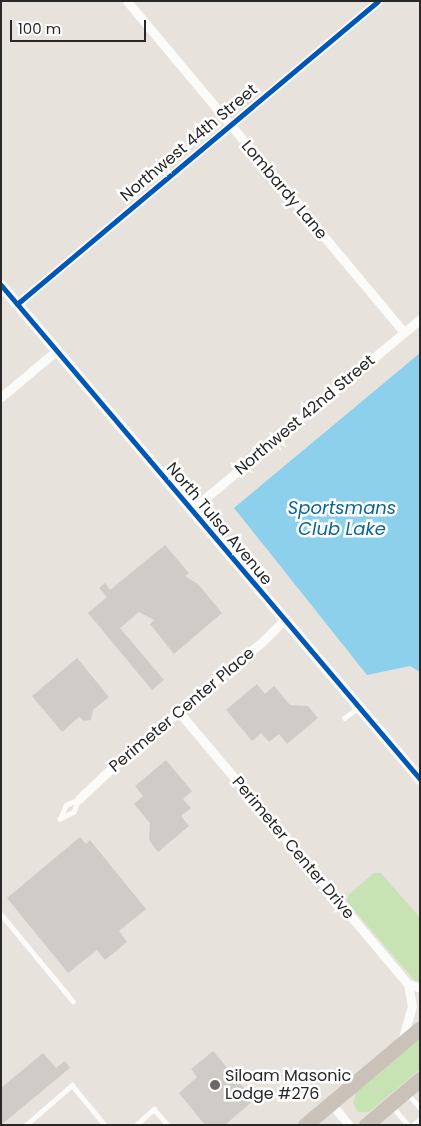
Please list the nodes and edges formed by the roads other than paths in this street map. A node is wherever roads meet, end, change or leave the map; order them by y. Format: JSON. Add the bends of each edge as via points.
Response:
{"nodes":[{"id":1,"x":126,"y":1,"type":"edge"},
{"id":2,"x":378,"y":1,"type":"edge"},
{"id":3,"x":230,"y":124,"type":"junction"},
{"id":4,"x":1,"y":285,"type":"edge"},
{"id":5,"x":18,"y":304,"type":"junction"},
{"id":6,"x":420,"y":319,"type":"edge"},
{"id":7,"x":404,"y":332,"type":"junction"},
{"id":8,"x":56,"y":350,"type":"junction"},
{"id":9,"x":1,"y":397,"type":"edge"},
{"id":10,"x":191,"y":510,"type":"junction"},
{"id":11,"x":284,"y":620,"type":"junction"},
{"id":12,"x":359,"y":707,"type":"junction"},
{"id":13,"x":178,"y":711,"type":"junction"},
{"id":14,"x":344,"y":718,"type":"dead end"},
{"id":15,"x":420,"y":779,"type":"edge"},
{"id":16,"x":79,"y":799,"type":"junction"},
{"id":17,"x":1,"y":914,"type":"edge"},
{"id":18,"x":408,"y":984,"type":"junction"},
{"id":19,"x":420,"y":988,"type":"edge"},
{"id":20,"x":73,"y":1001,"type":"dead end"},
{"id":21,"x":420,"y":1028,"type":"edge"},
{"id":22,"x":401,"y":1044,"type":"junction"},
{"id":23,"x":420,"y":1079,"type":"edge"},
{"id":24,"x":406,"y":1091,"type":"junction"},
{"id":25,"x":331,"y":1103,"type":"junction"},
{"id":26,"x":390,"y":1104,"type":"junction"},
{"id":27,"x":420,"y":1108,"type":"edge"},
{"id":28,"x":420,"y":1119,"type":"edge"},
{"id":29,"x":26,"y":1125,"type":"edge"},
{"id":30,"x":105,"y":1125,"type":"edge"},
{"id":31,"x":136,"y":1125,"type":"edge"},
{"id":32,"x":168,"y":1125,"type":"edge"},
{"id":33,"x":305,"y":1125,"type":"edge"},
{"id":34,"x":349,"y":1125,"type":"edge"},
{"id":35,"x":366,"y":1125,"type":"edge"},
{"id":36,"x":408,"y":1125,"type":"edge"},
{"id":37,"x":413,"y":1125,"type":"edge"}],
"edges":[{"from":1,"to":3,"type":"street","name":"Lombardy Lane"},
{"from":2,"to":3,"type":"street","name":"Northwest 44th Street"},
{"from":3,"to":5,"type":"street","name":"Northwest 44th Street"},
{"from":3,"to":7,"type":"street","name":"Lombardy Lane"},
{"from":4,"to":5,"type":"street","name":"North Tulsa Avenue"},
{"from":5,"to":8,"type":"street","name":"North Tulsa Avenue"},
{"from":6,"to":7,"type":"street","name":"Northwest 42nd Street"},
{"from":7,"to":10,"type":"street","name":"Northwest 42nd Street"},
{"from":8,"to":9,"type":"street"},
{"from":8,"to":10,"type":"street","name":"North Tulsa Avenue"},
{"from":10,"to":11,"type":"street","name":"North Tulsa Avenue"},
{"from":11,"to":12,"type":"street","name":"North Tulsa Avenue"},
{"from":11,"to":13,"type":"street","name":"Perimeter Center Place"},
{"from":12,"to":14,"type":"lane"},
{"from":12,"to":15,"type":"street","name":"North Tulsa Avenue"},
{"from":13,"to":16,"type":"street","name":"Perimeter Center Place"},
{"from":13,"to":18,"type":"street","name":"Perimeter Center Drive"},
{"from":16,"to":16,"type":"lane","via":[[66,805],[60,819],[74,812]]},
{"from":17,"to":20,"type":"lane"},
{"from":18,"to":19,"type":"street"},
{"from":18,"to":22,"type":"street","via":[[412,1006]]},
{"from":21,"to":22,"type":"highway"},
{"from":22,"to":25,"type":"highway"},
{"from":23,"to":24,"type":"highway"},
{"from":24,"to":26,"type":"highway"},
{"from":24,"to":27,"type":"lane"},
{"from":25,"to":33,"type":"highway"},
{"from":25,"to":34,"type":"street"},
{"from":26,"to":35,"type":"highway"},
{"from":26,"to":36,"type":"lane"},
{"from":28,"to":37,"type":"lane"},
{"from":29,"to":30,"type":"lane","via":[[72,1086]]},
{"from":31,"to":32,"type":"lane","via":[[154,1109]]}]}
